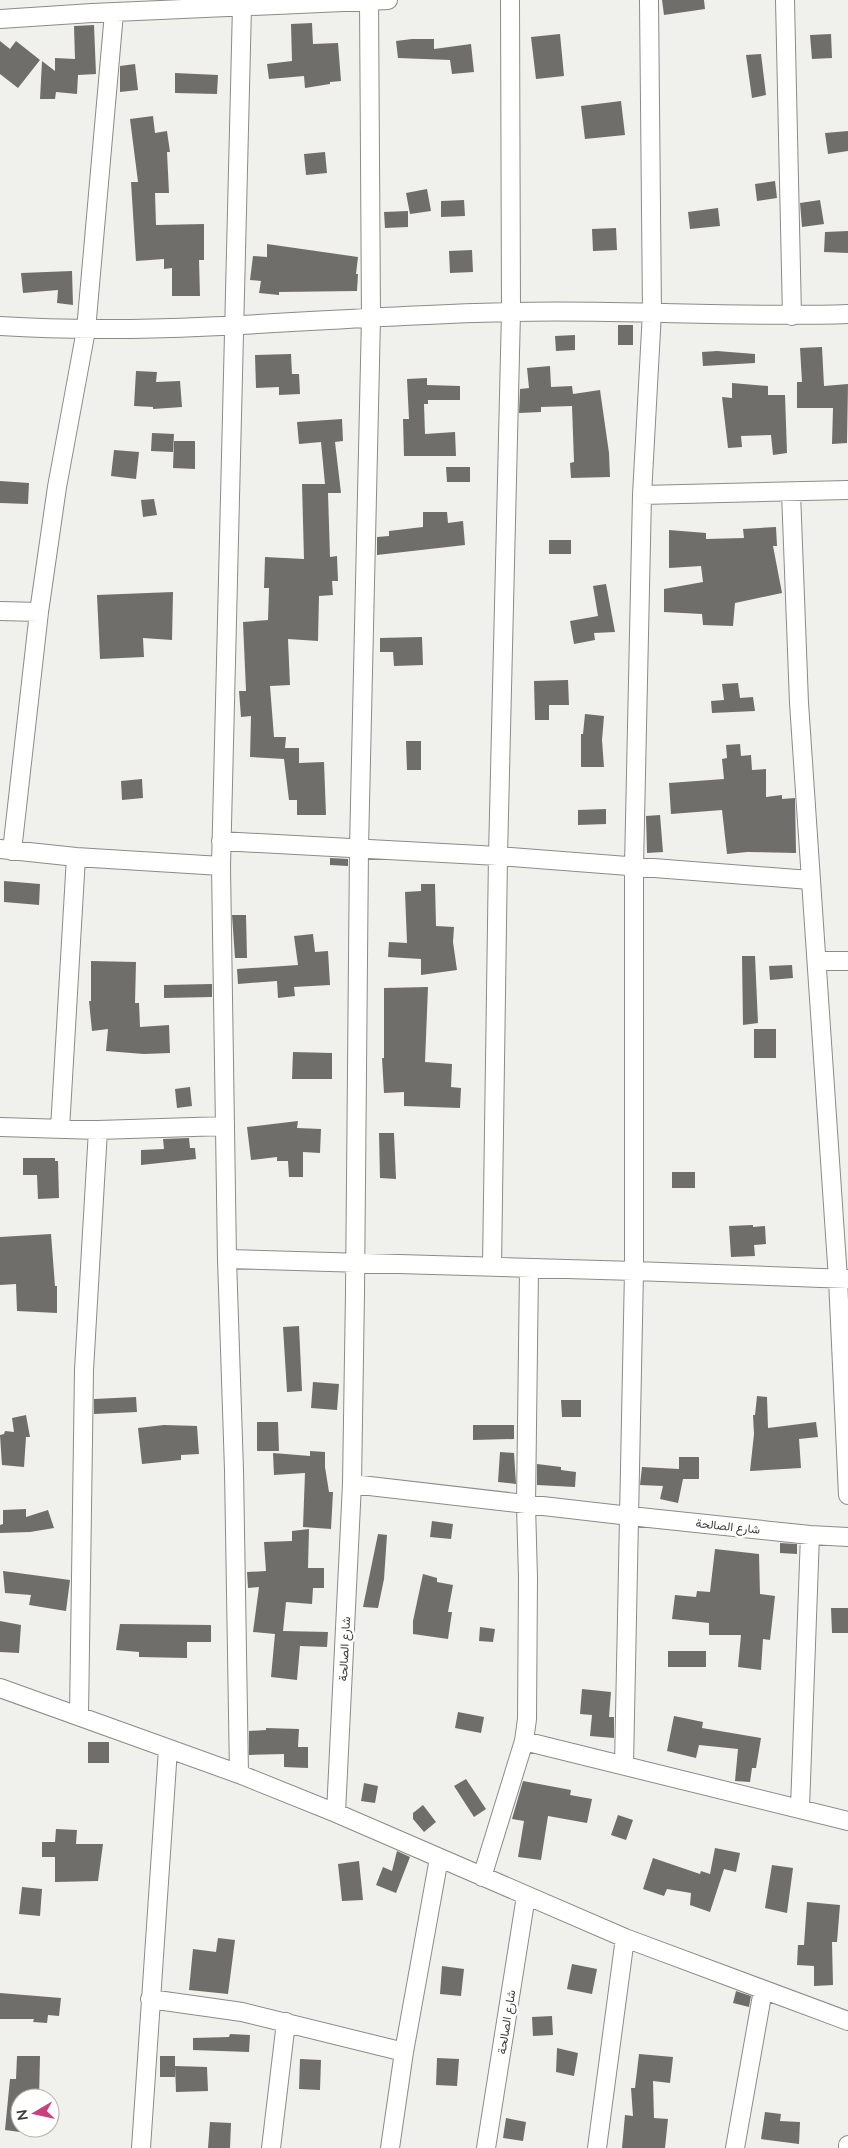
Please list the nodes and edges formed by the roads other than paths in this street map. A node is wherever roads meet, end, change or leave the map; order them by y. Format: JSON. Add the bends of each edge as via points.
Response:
{"nodes":[{"id":1,"x":388,"y":0,"type":"edge"},
{"id":2,"x":510,"y":0,"type":"edge"},
{"id":3,"x":649,"y":0,"type":"edge"},
{"id":4,"x":785,"y":0,"type":"edge"},
{"id":5,"x":369,"y":1,"type":"edge"},
{"id":6,"x":233,"y":4,"type":"edge"},
{"id":7,"x":92,"y":6,"type":"edge"},
{"id":8,"x":114,"y":13,"type":"junction"},
{"id":9,"x":0,"y":19,"type":"edge"},
{"id":10,"x":511,"y":312,"type":"junction"},
{"id":11,"x":652,"y":312,"type":"junction"},
{"id":12,"x":848,"y":314,"type":"edge"},
{"id":13,"x":792,"y":316,"type":"junction"},
{"id":14,"x":371,"y":318,"type":"junction"},
{"id":15,"x":235,"y":325,"type":"junction"},
{"id":16,"x":0,"y":326,"type":"edge"},
{"id":17,"x":86,"y":330,"type":"junction"},
{"id":18,"x":848,"y":490,"type":"edge"},
{"id":19,"x":791,"y":492,"type":"junction"},
{"id":20,"x":642,"y":494,"type":"junction"},
{"id":21,"x":0,"y":611,"type":"edge"},
{"id":22,"x":39,"y":612,"type":"junction"},
{"id":23,"x":221,"y":841,"type":"junction"},
{"id":24,"x":359,"y":848,"type":"junction"},
{"id":25,"x":6,"y":850,"type":"edge"},
{"id":26,"x":498,"y":856,"type":"junction"},
{"id":27,"x":76,"y":857,"type":"junction"},
{"id":28,"x":221,"y":866,"type":"junction"},
{"id":29,"x":634,"y":867,"type":"junction"},
{"id":30,"x":810,"y":880,"type":"junction"},
{"id":31,"x":817,"y":961,"type":"junction"},
{"id":32,"x":848,"y":961,"type":"edge"},
{"id":33,"x":225,"y":1126,"type":"junction"},
{"id":34,"x":0,"y":1127,"type":"edge"},
{"id":35,"x":60,"y":1129,"type":"junction"},
{"id":36,"x":98,"y":1130,"type":"junction"},
{"id":37,"x":227,"y":1259,"type":"junction"},
{"id":38,"x":356,"y":1264,"type":"junction"},
{"id":39,"x":492,"y":1267,"type":"junction"},
{"id":40,"x":529,"y":1268,"type":"junction"},
{"id":41,"x":634,"y":1271,"type":"junction"},
{"id":42,"x":843,"y":1279,"type":"edge"},
{"id":43,"x":352,"y":1484,"type":"junction"},
{"id":44,"x":848,"y":1495,"type":"edge"},
{"id":45,"x":526,"y":1505,"type":"junction"},
{"id":46,"x":630,"y":1516,"type":"junction"},
{"id":47,"x":810,"y":1535,"type":"junction"},
{"id":48,"x":848,"y":1537,"type":"edge"},
{"id":49,"x":0,"y":1688,"type":"edge"},
{"id":50,"x":79,"y":1716,"type":"junction"},
{"id":51,"x":524,"y":1741,"type":"junction"},
{"id":52,"x":168,"y":1749,"type":"junction"},
{"id":53,"x":624,"y":1765,"type":"junction"},
{"id":54,"x":239,"y":1774,"type":"junction"},
{"id":55,"x":800,"y":1808,"type":"junction"},
{"id":56,"x":336,"y":1813,"type":"junction"},
{"id":57,"x":848,"y":1821,"type":"edge"},
{"id":58,"x":439,"y":1858,"type":"junction"},
{"id":59,"x":482,"y":1877,"type":"junction"},
{"id":60,"x":526,"y":1896,"type":"junction"},
{"id":61,"x":626,"y":1938,"type":"junction"},
{"id":62,"x":763,"y":1990,"type":"junction"},
{"id":63,"x":150,"y":2000,"type":"junction"},
{"id":64,"x":848,"y":2020,"type":"edge"},
{"id":65,"x":286,"y":2022,"type":"junction"},
{"id":66,"x":404,"y":2052,"type":"junction"},
{"id":67,"x":141,"y":2148,"type":"edge"},
{"id":68,"x":271,"y":2148,"type":"edge"},
{"id":69,"x":390,"y":2148,"type":"edge"},
{"id":70,"x":486,"y":2148,"type":"edge"},
{"id":71,"x":597,"y":2148,"type":"edge"},
{"id":72,"x":735,"y":2148,"type":"edge"}],
"edges":[{"from":1,"to":5,"type":"street"},
{"from":2,"to":10,"type":"street"},
{"from":3,"to":11,"type":"street"},
{"from":4,"to":13,"type":"street"},
{"from":5,"to":6,"type":"street"},
{"from":5,"to":14,"type":"street","name":"شارع الصالحة"},
{"from":6,"to":8,"type":"street"},
{"from":6,"to":15,"type":"street"},
{"from":7,"to":8,"type":"street"},
{"from":7,"to":9,"type":"street"},
{"from":8,"to":17,"type":"street"},
{"from":10,"to":11,"type":"street"},
{"from":10,"to":14,"type":"street"},
{"from":10,"to":26,"type":"street"},
{"from":11,"to":13,"type":"street"},
{"from":11,"to":20,"type":"street"},
{"from":12,"to":13,"type":"street"},
{"from":14,"to":15,"type":"street"},
{"from":14,"to":24,"type":"street","name":"شارع الصالحة"},
{"from":15,"to":17,"type":"street"},
{"from":15,"to":23,"type":"street"},
{"from":16,"to":17,"type":"street"},
{"from":17,"to":22,"type":"street","via":[[57,487]]},
{"from":18,"to":19,"type":"street"},
{"from":19,"to":20,"type":"street"},
{"from":19,"to":30,"type":"street","via":[[797,667]]},
{"from":20,"to":29,"type":"street"},
{"from":21,"to":22,"type":"street"},
{"from":22,"to":25,"type":"street"},
{"from":23,"to":24,"type":"street"},
{"from":23,"to":28,"type":"street"},
{"from":24,"to":26,"type":"street"},
{"from":24,"to":38,"type":"street","name":"شارع الصالحة"},
{"from":25,"to":27,"type":"street"},
{"from":26,"to":29,"type":"street"},
{"from":26,"to":39,"type":"street"},
{"from":27,"to":28,"type":"street"},
{"from":27,"to":35,"type":"street"},
{"from":28,"to":33,"type":"street"},
{"from":29,"to":30,"type":"street"},
{"from":29,"to":41,"type":"street"},
{"from":30,"to":31,"type":"street"},
{"from":31,"to":32,"type":"street"},
{"from":31,"to":42,"type":"street"},
{"from":33,"to":36,"type":"street"},
{"from":33,"to":37,"type":"street"},
{"from":34,"to":35,"type":"street"},
{"from":35,"to":36,"type":"street"},
{"from":36,"to":50,"type":"street","via":[[84,1370]]},
{"from":37,"to":38,"type":"street"},
{"from":37,"to":54,"type":"street"},
{"from":38,"to":39,"type":"street"},
{"from":38,"to":43,"type":"street","name":"شارع الصالحة"},
{"from":39,"to":40,"type":"street"},
{"from":40,"to":41,"type":"street"},
{"from":40,"to":45,"type":"street"},
{"from":41,"to":42,"type":"street"},
{"from":41,"to":46,"type":"street"},
{"from":42,"to":44,"type":"street"},
{"from":43,"to":45,"type":"street","name":"شارع الصالحة"},
{"from":43,"to":56,"type":"street","name":"شارع الصالحة"},
{"from":45,"to":46,"type":"street","name":"شارع الصالحة"},
{"from":45,"to":51,"type":"street","via":[[528,1686]]},
{"from":46,"to":47,"type":"street","name":"شارع الصالحة"},
{"from":46,"to":53,"type":"street"},
{"from":47,"to":48,"type":"street","name":"شارع الصالحة"},
{"from":47,"to":55,"type":"street"},
{"from":49,"to":50,"type":"street"},
{"from":50,"to":52,"type":"street"},
{"from":51,"to":53,"type":"street"},
{"from":51,"to":59,"type":"street"},
{"from":52,"to":54,"type":"street"},
{"from":52,"to":63,"type":"street"},
{"from":53,"to":55,"type":"street"},
{"from":54,"to":56,"type":"street"},
{"from":55,"to":57,"type":"street"},
{"from":56,"to":58,"type":"street"},
{"from":58,"to":59,"type":"street"},
{"from":58,"to":66,"type":"street"},
{"from":59,"to":60,"type":"street"},
{"from":60,"to":61,"type":"street"},
{"from":60,"to":70,"type":"street","name":"شارع الصالحة"},
{"from":61,"to":62,"type":"street"},
{"from":61,"to":71,"type":"street"},
{"from":62,"to":64,"type":"street"},
{"from":62,"to":72,"type":"street"},
{"from":63,"to":65,"type":"street","via":[[210,2006]]},
{"from":63,"to":67,"type":"street"},
{"from":65,"to":66,"type":"street"},
{"from":65,"to":68,"type":"street"},
{"from":66,"to":69,"type":"street"}]}
